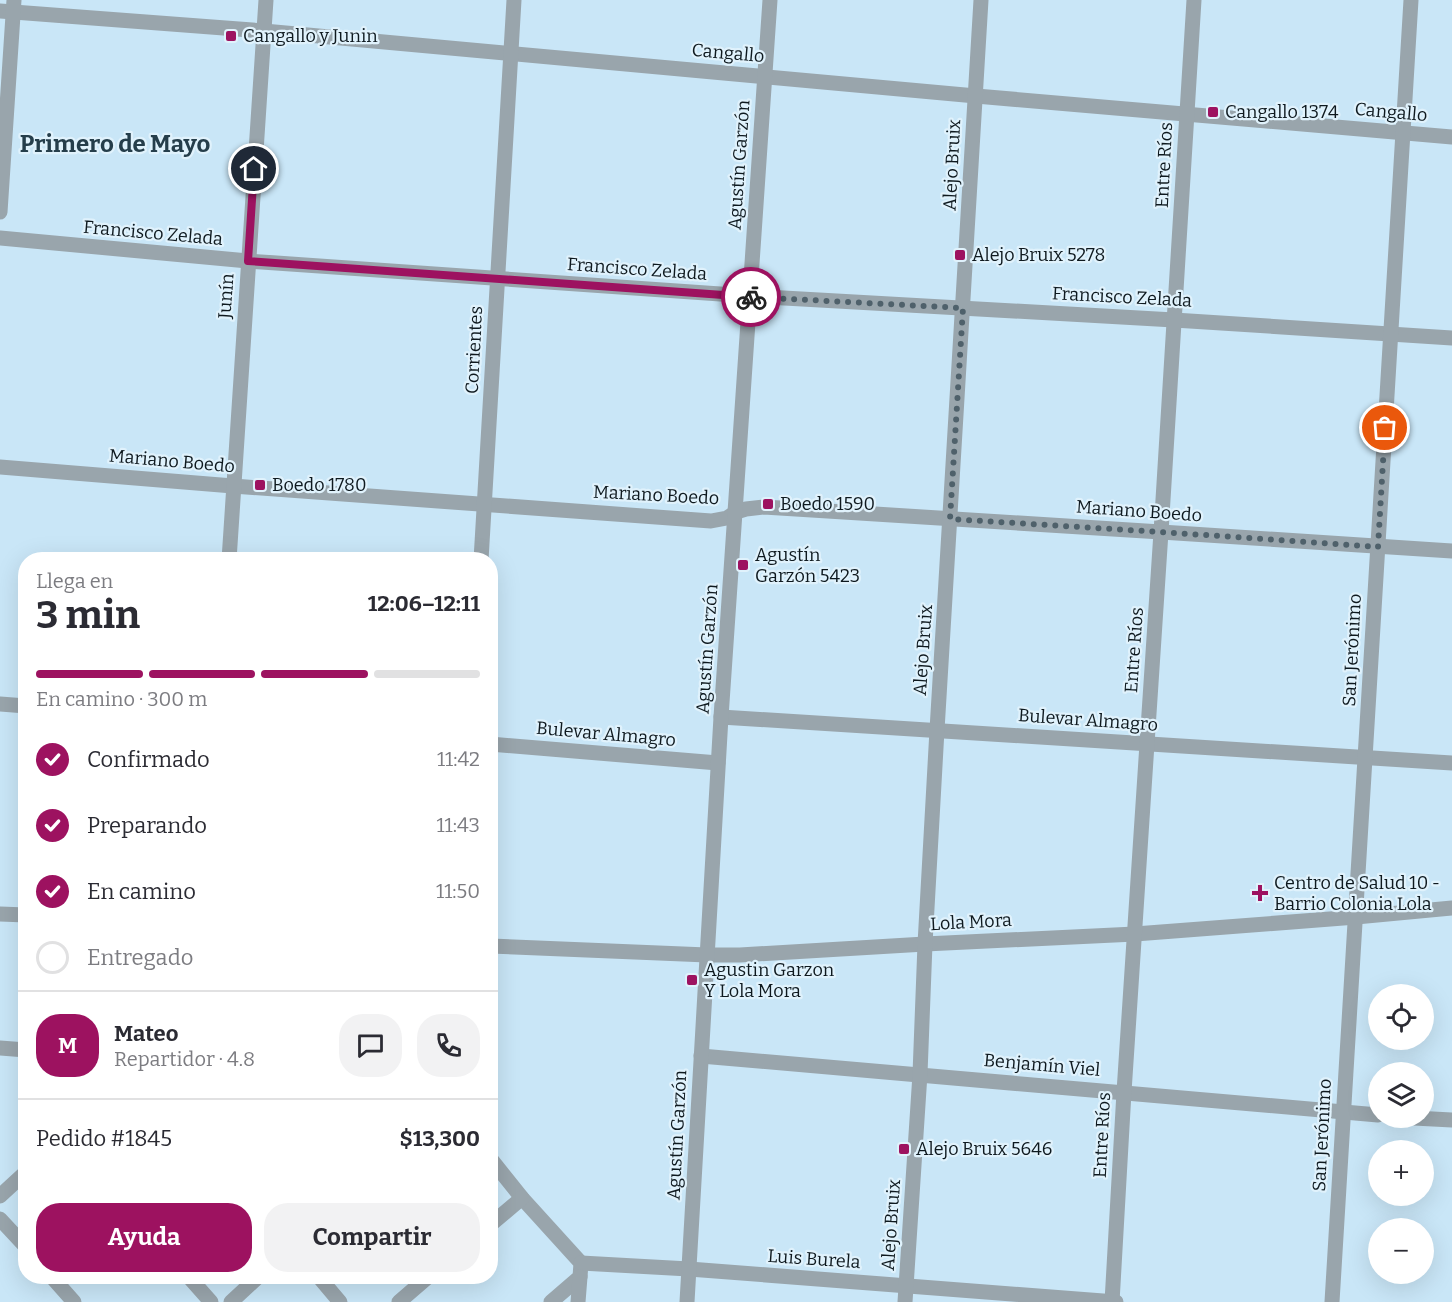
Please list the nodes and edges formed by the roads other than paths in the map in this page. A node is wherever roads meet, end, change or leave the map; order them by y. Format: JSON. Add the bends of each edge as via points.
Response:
{"nodes":[{"id":1,"x":266,"y":0,"type":"edge"},
{"id":2,"x":514,"y":0,"type":"edge"},
{"id":3,"x":770,"y":0,"type":"edge"},
{"id":4,"x":981,"y":0,"type":"edge"},
{"id":5,"x":1194,"y":0,"type":"edge"},
{"id":6,"x":1411,"y":0,"type":"edge"},
{"id":7,"x":9,"y":8,"type":"edge"},
{"id":8,"x":264,"y":31,"type":"junction"},
{"id":9,"x":511,"y":53,"type":"junction"},
{"id":10,"x":765,"y":76,"type":"junction"},
{"id":11,"x":976,"y":96,"type":"junction"},
{"id":12,"x":1186,"y":114,"type":"junction"},
{"id":13,"x":1403,"y":132,"type":"junction"},
{"id":14,"x":1452,"y":136,"type":"edge"},
{"id":15,"x":0,"y":212,"type":"edge"},
{"id":16,"x":0,"y":238,"type":"edge"},
{"id":17,"x":248,"y":261,"type":"junction"},
{"id":18,"x":497,"y":278,"type":"junction"},
{"id":19,"x":749,"y":296,"type":"junction"},
{"id":20,"x":963,"y":308,"type":"junction"},
{"id":21,"x":1174,"y":320,"type":"junction"},
{"id":22,"x":1391,"y":333,"type":"junction"},
{"id":23,"x":1452,"y":338,"type":"edge"},
{"id":24,"x":0,"y":467,"type":"edge"},
{"id":25,"x":233,"y":486,"type":"junction"},
{"id":26,"x":484,"y":503,"type":"junction"},
{"id":27,"x":736,"y":512,"type":"junction"},
{"id":28,"x":950,"y":519,"type":"junction"},
{"id":29,"x":1161,"y":532,"type":"junction"},
{"id":30,"x":1378,"y":547,"type":"junction"},
{"id":31,"x":229,"y":552,"type":"edge"},
{"id":32,"x":481,"y":552,"type":"edge"},
{"id":33,"x":1452,"y":552,"type":"edge"},
{"id":34,"x":0,"y":704,"type":"edge"},
{"id":35,"x":18,"y":705,"type":"edge"},
{"id":36,"x":721,"y":717,"type":"junction"},
{"id":37,"x":937,"y":730,"type":"junction"},
{"id":38,"x":1147,"y":744,"type":"junction"},
{"id":39,"x":498,"y":745,"type":"edge"},
{"id":40,"x":1365,"y":758,"type":"junction"},
{"id":41,"x":718,"y":763,"type":"junction"},
{"id":42,"x":1452,"y":763,"type":"edge"},
{"id":43,"x":1452,"y":908,"type":"edge"},
{"id":44,"x":0,"y":914,"type":"edge"},
{"id":45,"x":18,"y":915,"type":"edge"},
{"id":46,"x":1356,"y":917,"type":"junction"},
{"id":47,"x":1135,"y":934,"type":"junction"},
{"id":48,"x":925,"y":944,"type":"junction"},
{"id":49,"x":498,"y":946,"type":"edge"},
{"id":50,"x":707,"y":955,"type":"junction"},
{"id":51,"x":0,"y":1048,"type":"edge"},
{"id":52,"x":18,"y":1049,"type":"edge"},
{"id":53,"x":701,"y":1056,"type":"junction"},
{"id":54,"x":920,"y":1074,"type":"junction"},
{"id":55,"x":1124,"y":1092,"type":"junction"},
{"id":56,"x":1343,"y":1112,"type":"junction"},
{"id":57,"x":1368,"y":1114,"type":"edge"},
{"id":58,"x":1434,"y":1119,"type":"edge"},
{"id":59,"x":1452,"y":1120,"type":"edge"},
{"id":60,"x":498,"y":1168,"type":"edge"},
{"id":61,"x":18,"y":1179,"type":"edge"},
{"id":62,"x":0,"y":1196,"type":"edge"},
{"id":63,"x":522,"y":1198,"type":"junction"},
{"id":64,"x":498,"y":1218,"type":"edge"},
{"id":65,"x":0,"y":1219,"type":"edge"},
{"id":66,"x":18,"y":1238,"type":"edge"},
{"id":67,"x":689,"y":1269,"type":"junction"},
{"id":68,"x":580,"y":1270,"type":"junction"},
{"id":69,"x":58,"y":1284,"type":"edge"},
{"id":70,"x":195,"y":1284,"type":"edge"},
{"id":71,"x":250,"y":1284,"type":"edge"},
{"id":72,"x":325,"y":1284,"type":"edge"},
{"id":73,"x":420,"y":1284,"type":"edge"},
{"id":74,"x":906,"y":1285,"type":"junction"},
{"id":75,"x":74,"y":1302,"type":"edge"},
{"id":76,"x":211,"y":1302,"type":"edge"},
{"id":77,"x":231,"y":1302,"type":"edge"},
{"id":78,"x":340,"y":1302,"type":"edge"},
{"id":79,"x":399,"y":1302,"type":"edge"},
{"id":80,"x":550,"y":1302,"type":"edge"},
{"id":81,"x":578,"y":1302,"type":"edge"},
{"id":82,"x":687,"y":1302,"type":"edge"},
{"id":83,"x":905,"y":1302,"type":"edge"},
{"id":84,"x":1113,"y":1302,"type":"edge"},
{"id":85,"x":1332,"y":1302,"type":"edge"}],
"edges":[{"from":1,"to":8,"type":"street","name":"Junín"},
{"from":2,"to":9,"type":"street","name":"Corrientes"},
{"from":3,"to":10,"type":"street","name":"Agustín Garzón"},
{"from":4,"to":11,"type":"street","name":"Alejo Bruix"},
{"from":5,"to":12,"type":"street","name":"Entre Ríos"},
{"from":6,"to":13,"type":"street","name":"San Jerónimo"},
{"from":7,"to":8,"type":"street","name":"Cangallo"},
{"from":7,"to":15,"type":"street"},
{"from":8,"to":9,"type":"street","name":"Cangallo"},
{"from":8,"to":17,"type":"street","name":"Junín"},
{"from":9,"to":10,"type":"street","name":"Cangallo"},
{"from":9,"to":18,"type":"street","name":"Corrientes"},
{"from":10,"to":11,"type":"street","name":"Cangallo"},
{"from":10,"to":19,"type":"street","name":"Agustín Garzón"},
{"from":11,"to":12,"type":"street","name":"Cangallo"},
{"from":11,"to":20,"type":"street","name":"Alejo Bruix"},
{"from":12,"to":13,"type":"street","name":"Cangallo"},
{"from":12,"to":21,"type":"street","name":"Entre Ríos"},
{"from":13,"to":14,"type":"street","name":"Cangallo"},
{"from":13,"to":22,"type":"street","name":"San Jerónimo"},
{"from":16,"to":17,"type":"street","name":"Francisco Zelada"},
{"from":17,"to":18,"type":"street","name":"Francisco Zelada"},
{"from":17,"to":25,"type":"street","name":"Junín"},
{"from":18,"to":19,"type":"street","name":"Francisco Zelada"},
{"from":18,"to":26,"type":"street","name":"Corrientes"},
{"from":19,"to":20,"type":"street","name":"Francisco Zelada"},
{"from":19,"to":27,"type":"street","name":"Agustín Garzón"},
{"from":20,"to":21,"type":"street","name":"Francisco Zelada"},
{"from":20,"to":28,"type":"street","name":"Alejo Bruix"},
{"from":21,"to":22,"type":"street","name":"Francisco Zelada"},
{"from":21,"to":29,"type":"street","name":"Entre Ríos"},
{"from":22,"to":23,"type":"street","name":"Francisco Zelada"},
{"from":22,"to":30,"type":"street","name":"San Jerónimo"},
{"from":24,"to":25,"type":"street","name":"Mariano Boedo"},
{"from":25,"to":26,"type":"street","name":"Mariano Boedo"},
{"from":25,"to":31,"type":"street","name":"Junín"},
{"from":26,"to":27,"type":"street","name":"Mariano Boedo","via":[[711,521]]},
{"from":26,"to":32,"type":"street","name":"Corrientes"},
{"from":27,"to":28,"type":"street","name":"Mariano Boedo","via":[[764,507]]},
{"from":27,"to":36,"type":"street","name":"Agustín Garzón"},
{"from":28,"to":29,"type":"street","name":"Mariano Boedo"},
{"from":28,"to":37,"type":"street","name":"Alejo Bruix"},
{"from":29,"to":30,"type":"street","name":"Mariano Boedo"},
{"from":29,"to":38,"type":"street","name":"Entre Ríos"},
{"from":30,"to":33,"type":"street","name":"Mariano Boedo"},
{"from":30,"to":40,"type":"street","name":"San Jerónimo"},
{"from":34,"to":35,"type":"street"},
{"from":36,"to":37,"type":"street","name":"Bulevar Almagro"},
{"from":36,"to":41,"type":"street","name":"Agustín Garzón"},
{"from":37,"to":38,"type":"street","name":"Bulevar Almagro"},
{"from":37,"to":48,"type":"street","name":"Alejo Bruix"},
{"from":38,"to":40,"type":"street","name":"Bulevar Almagro"},
{"from":38,"to":47,"type":"street","name":"Entre Ríos"},
{"from":39,"to":41,"type":"street","name":"Bulevar Almagro"},
{"from":40,"to":42,"type":"street","name":"Bulevar Almagro"},
{"from":40,"to":46,"type":"street","name":"San Jerónimo"},
{"from":41,"to":50,"type":"street","name":"Agustín Garzón"},
{"from":43,"to":46,"type":"street","name":"Lola Mora"},
{"from":44,"to":45,"type":"street"},
{"from":46,"to":47,"type":"street","name":"Lola Mora"},
{"from":46,"to":56,"type":"street","name":"San Jerónimo"},
{"from":47,"to":48,"type":"street","name":"Lola Mora"},
{"from":47,"to":55,"type":"street","name":"Entre Ríos"},
{"from":48,"to":50,"type":"street","name":"Lola Mora"},
{"from":48,"to":54,"type":"street","name":"Alejo Bruix"},
{"from":49,"to":50,"type":"street","name":"Lola Mora"},
{"from":50,"to":53,"type":"street","name":"Agustín Garzón"},
{"from":51,"to":52,"type":"street"},
{"from":53,"to":54,"type":"street","name":"Benjamín Viel"},
{"from":53,"to":67,"type":"street","name":"Agustín Garzón"},
{"from":54,"to":55,"type":"street","name":"Benjamín Viel"},
{"from":54,"to":74,"type":"street","name":"Alejo Bruix"},
{"from":55,"to":56,"type":"street","name":"Benjamín Viel"},
{"from":55,"to":84,"type":"street","name":"Entre Ríos"},
{"from":56,"to":57,"type":"street","name":"Benjamín Viel"},
{"from":56,"to":85,"type":"street","name":"San Jerónimo"},
{"from":58,"to":59,"type":"street"},
{"from":60,"to":63,"type":"street"},
{"from":61,"to":62,"type":"street"},
{"from":63,"to":64,"type":"street"},
{"from":63,"to":68,"type":"street"},
{"from":65,"to":66,"type":"street"},
{"from":67,"to":68,"type":"street","name":"Luis Burela"},
{"from":67,"to":74,"type":"street","name":"Luis Burela"},
{"from":67,"to":82,"type":"street","name":"Agustín Garzón"},
{"from":68,"to":80,"type":"street"},
{"from":68,"to":81,"type":"street"},
{"from":69,"to":75,"type":"street"},
{"from":70,"to":76,"type":"street"},
{"from":71,"to":77,"type":"street"},
{"from":72,"to":78,"type":"street"},
{"from":73,"to":79,"type":"street"},
{"from":74,"to":83,"type":"street","name":"Alejo Bruix"},
{"from":74,"to":84,"type":"street","name":"Luis Burela"}]}
